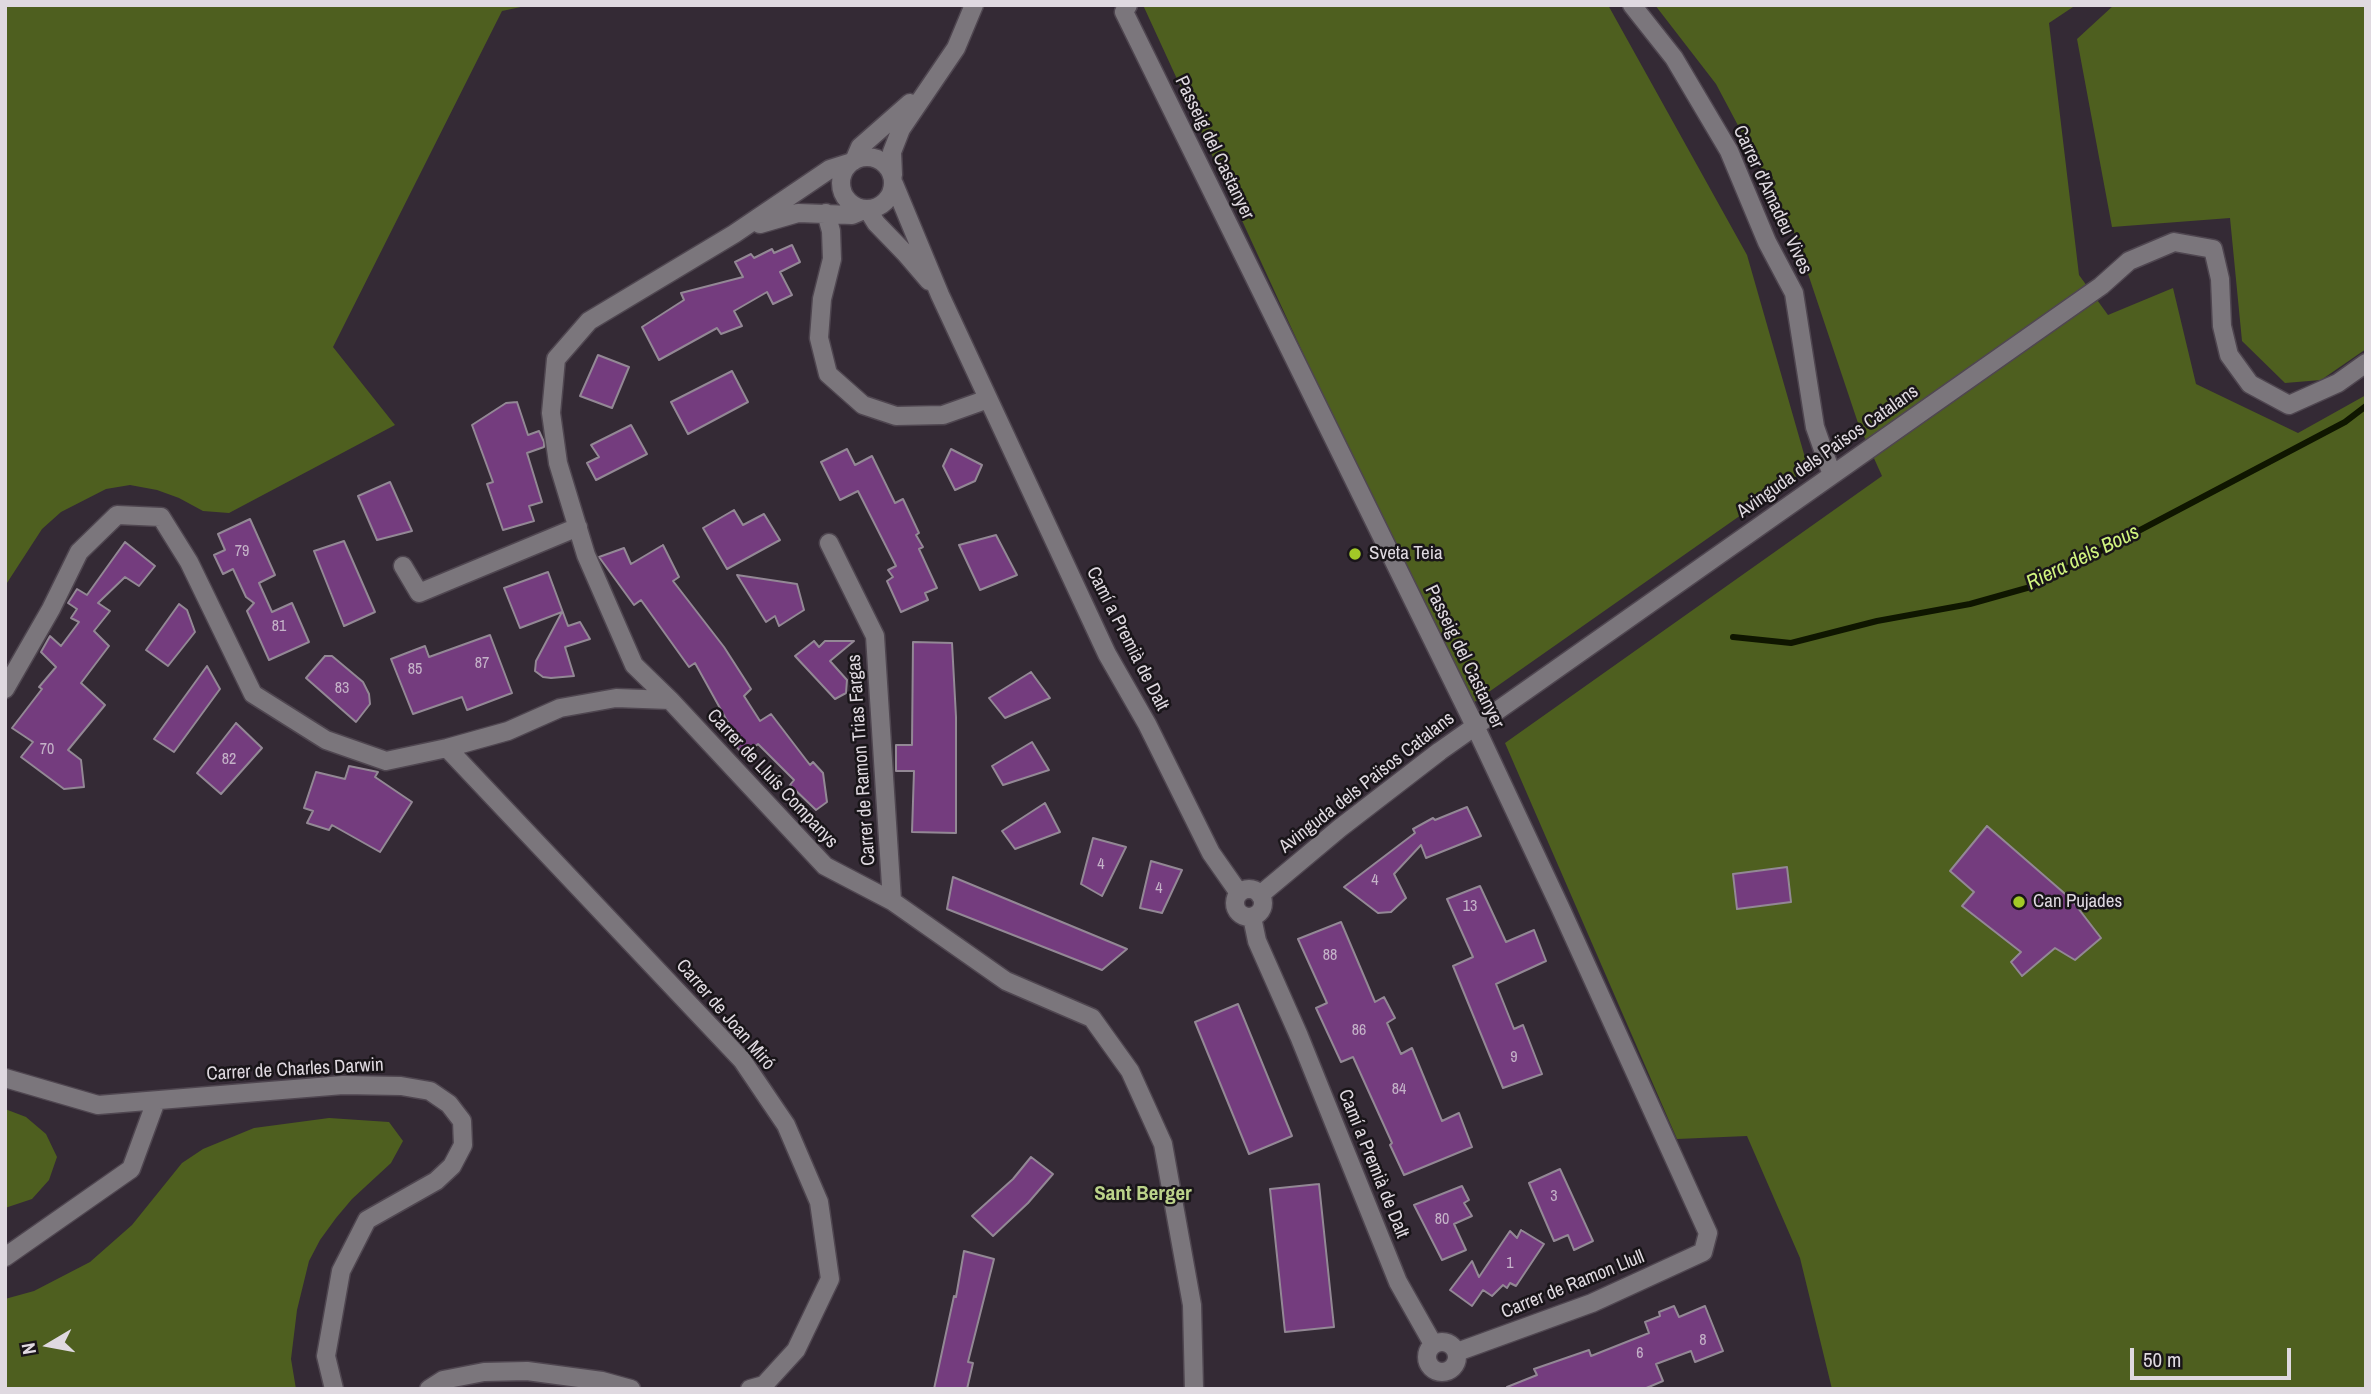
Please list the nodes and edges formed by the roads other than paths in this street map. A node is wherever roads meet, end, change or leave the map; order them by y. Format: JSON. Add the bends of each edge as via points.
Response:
{"nodes":[{"id":1,"x":974,"y":5,"type":"edge"},
{"id":2,"x":1632,"y":5,"type":"edge"},
{"id":3,"x":1126,"y":9,"type":"edge"},
{"id":4,"x":929,"y":87,"type":"junction"},
{"id":5,"x":853,"y":161,"type":"junction"},
{"id":6,"x":893,"y":180,"type":"junction"},
{"id":7,"x":866,"y":210,"type":"junction"},
{"id":8,"x":826,"y":213,"type":"junction"},
{"id":9,"x":734,"y":234,"type":"junction"},
{"id":10,"x":940,"y":295,"type":"junction"},
{"id":11,"x":2366,"y":363,"type":"edge"},
{"id":12,"x":988,"y":399,"type":"junction"},
{"id":13,"x":1832,"y":475,"type":"junction"},
{"id":14,"x":578,"y":527,"type":"junction"},
{"id":15,"x":829,"y":543,"type":"dead end"},
{"id":16,"x":403,"y":566,"type":"dead end"},
{"id":17,"x":5,"y":689,"type":"edge"},
{"id":18,"x":670,"y":700,"type":"junction"},
{"id":19,"x":1475,"y":726,"type":"junction"},
{"id":20,"x":447,"y":748,"type":"junction"},
{"id":21,"x":1239,"y":893,"type":"junction"},
{"id":22,"x":1260,"y":895,"type":"junction"},
{"id":23,"x":892,"y":901,"type":"junction"},
{"id":24,"x":1252,"y":917,"type":"junction"},
{"id":25,"x":5,"y":1078,"type":"edge"},
{"id":26,"x":156,"y":1101,"type":"junction"},
{"id":27,"x":1703,"y":1252,"type":"joint"},
{"id":28,"x":5,"y":1257,"type":"edge"},
{"id":29,"x":1433,"y":1344,"type":"junction"},
{"id":30,"x":1454,"y":1361,"type":"junction"},
{"id":31,"x":1194,"y":1381,"type":"edge"},
{"id":32,"x":334,"y":1389,"type":"edge"},
{"id":33,"x":429,"y":1389,"type":"edge"},
{"id":34,"x":631,"y":1389,"type":"edge"},
{"id":35,"x":750,"y":1389,"type":"edge"},
{"id":36,"x":1181,"y":1389,"type":"edge"},
{"id":37,"x":1452,"y":1389,"type":"edge"}],
"edges":[{"from":1,"to":4,"type":"street","name":"Camí a Premià de Dalt","via":[[956,48]]},
{"from":2,"to":13,"type":"street","name":"Carrer d'Amadeu Vives","via":[[1674,58],[1729,151],[1794,293],[1815,427]]},
{"from":3,"to":19,"type":"street","name":"Passeig del Castanyer"},
{"from":4,"to":5,"type":"street","name":"Camí a Premià de Dalt","via":[[860,147]]},
{"from":4,"to":6,"type":"street","name":"Camí a Premià de Dalt","via":[[901,129],[892,152]]},
{"from":5,"to":6,"type":"street","via":[[876,159],[889,168]]},
{"from":5,"to":7,"type":"street","via":[[841,186],[848,201]]},
{"from":5,"to":9,"type":"street","via":[[830,169]]},
{"from":6,"to":7,"type":"street","via":[[888,200]]},
{"from":6,"to":10,"type":"street","name":"Camí a Premià de Dalt"},
{"from":7,"to":8,"type":"street","via":[[852,215]]},
{"from":7,"to":10,"type":"street","name":"Camí a Premià de Dalt"},
{"from":8,"to":9,"type":"street","via":[[798,213]]},
{"from":8,"to":12,"type":"street","via":[[832,259],[819,338],[828,374],[863,405],[896,416],[943,415]]},
{"from":9,"to":14,"type":"street","name":"Carrer de Lluís Companys","via":[[589,321],[556,359],[551,413],[558,463]]},
{"from":10,"to":12,"type":"street","name":"Camí a Premià de Dalt"},
{"from":11,"to":13,"type":"street","name":"Avinguda dels Països Catalans","via":[[2337,383],[2289,405],[2250,384],[2229,355],[2213,249],[2174,242],[2129,261],[2101,286]]},
{"from":12,"to":21,"type":"street","name":"Camí a Premià de Dalt","via":[[1107,654],[1210,853]]},
{"from":13,"to":19,"type":"street","name":"Avinguda dels Països Catalans"},
{"from":14,"to":16,"type":"street","via":[[419,593]]},
{"from":14,"to":18,"type":"street","name":"Carrer de Lluís Companys","via":[[634,665]]},
{"from":15,"to":23,"type":"street","name":"Carrer de Ramon Trias Fargas","via":[[875,636]]},
{"from":17,"to":20,"type":"street","via":[[79,552],[117,515],[161,517],[189,562],[253,694],[326,740],[386,761]]},
{"from":18,"to":20,"type":"street","via":[[617,698],[560,708],[509,731]]},
{"from":18,"to":23,"type":"street","name":"Carrer de Lluís Companys","via":[[825,866]]},
{"from":19,"to":22,"type":"street","name":"Avinguda dels Països Catalans"},
{"from":19,"to":27,"type":"street","name":"Passeig del Castanyer","via":[[1708,1233]]},
{"from":20,"to":35,"type":"street","name":"Carrer de Joan Miró","via":[[742,1060],[786,1125],[819,1202],[830,1279],[796,1350],[764,1385]]},
{"from":21,"to":22,"type":"street","via":[[1252,890]]},
{"from":21,"to":24,"type":"street","via":[[1236,909],[1242,916]]},
{"from":22,"to":24,"type":"street","via":[[1262,908]]},
{"from":23,"to":31,"type":"street","name":"Carrer de Lluís Companys","via":[[1006,981],[1092,1018],[1129,1071],[1163,1144],[1192,1306]]},
{"from":24,"to":29,"type":"street","name":"Camí a Premià de Dalt","via":[[1257,941],[1398,1282]]},
{"from":25,"to":26,"type":"street","name":"Carrer de Charles Darwin","via":[[98,1105]]},
{"from":26,"to":28,"type":"street","via":[[131,1169]]},
{"from":26,"to":32,"type":"street","name":"Carrer de Charles Darwin","via":[[344,1085],[401,1086],[430,1091],[449,1104],[462,1122],[463,1145],[452,1166],[436,1181],[366,1220],[341,1271],[326,1356]]},
{"from":27,"to":30,"type":"street","name":"Carrer de Ramon Llull"},
{"from":29,"to":30,"type":"street","via":[[1451,1344]]},
{"from":29,"to":30,"type":"street","via":[[1427,1353],[1429,1366],[1438,1372]]},
{"from":30,"to":37,"type":"street"},
{"from":31,"to":36,"type":"street"},
{"from":33,"to":34,"type":"street","via":[[443,1380],[484,1372],[527,1371]]}]}
